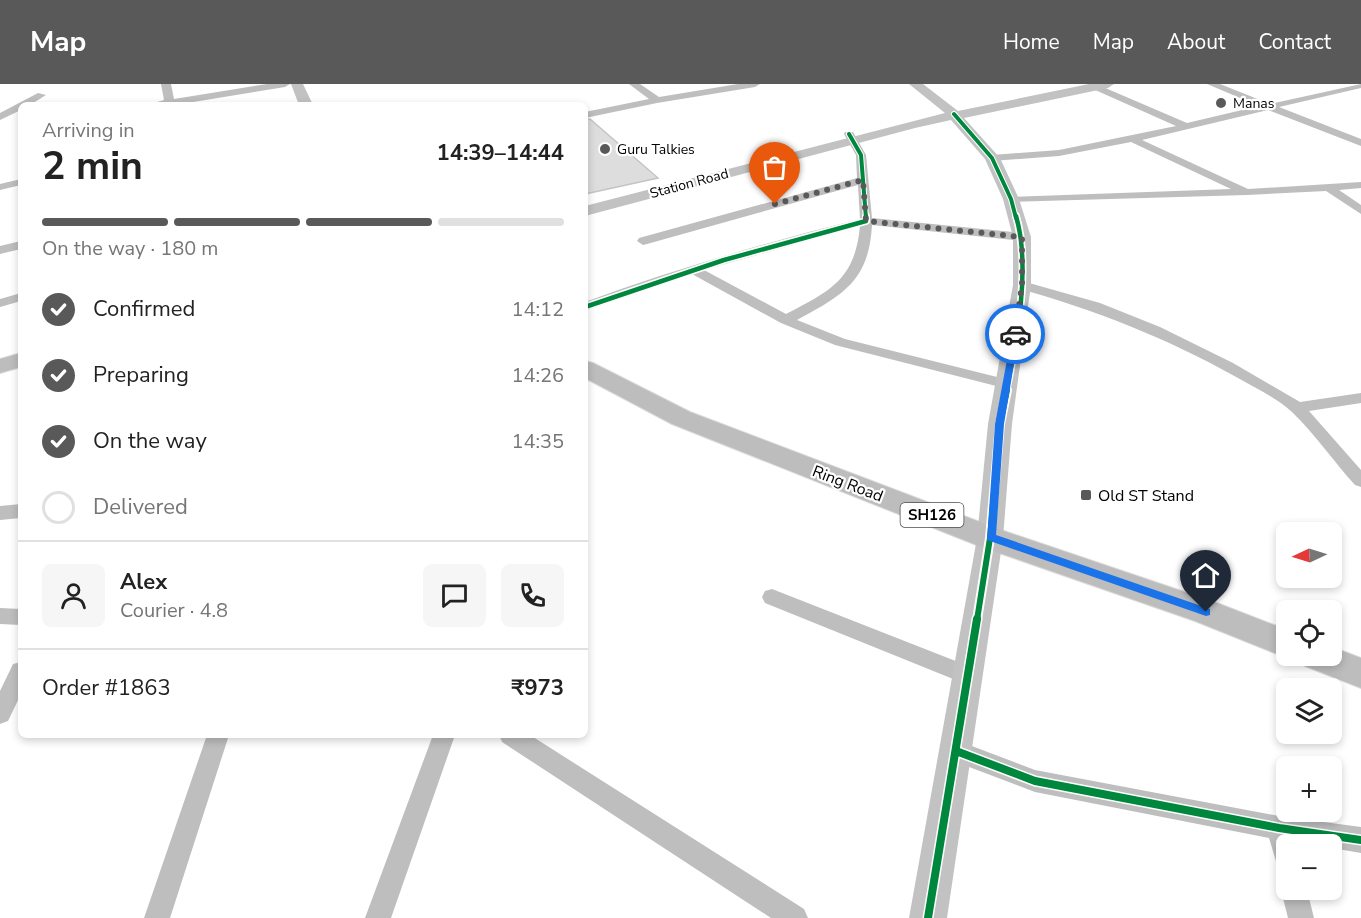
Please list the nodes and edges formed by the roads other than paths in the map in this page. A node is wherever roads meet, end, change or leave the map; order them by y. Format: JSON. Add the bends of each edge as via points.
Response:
{"nodes":[{"id":1,"x":46,"y":84,"type":"edge"},
{"id":2,"x":166,"y":84,"type":"edge"},
{"id":3,"x":285,"y":84,"type":"edge"},
{"id":4,"x":297,"y":84,"type":"edge"},
{"id":5,"x":634,"y":84,"type":"edge"},
{"id":6,"x":755,"y":84,"type":"edge"},
{"id":7,"x":915,"y":84,"type":"edge"},
{"id":8,"x":1079,"y":84,"type":"edge"},
{"id":9,"x":1212,"y":84,"type":"edge"},
{"id":10,"x":1102,"y":85,"type":"edge"},
{"id":11,"x":1361,"y":85,"type":"edge"},
{"id":12,"x":41,"y":100,"type":"edge"},
{"id":13,"x":657,"y":100,"type":"junction"},
{"id":14,"x":170,"y":102,"type":"edge"},
{"id":15,"x":182,"y":102,"type":"edge"},
{"id":16,"x":305,"y":102,"type":"edge"},
{"id":17,"x":1270,"y":106,"type":"junction"},
{"id":18,"x":18,"y":110,"type":"edge"},
{"id":19,"x":952,"y":112,"type":"junction"},
{"id":20,"x":588,"y":114,"type":"edge"},
{"id":21,"x":0,"y":117,"type":"edge"},
{"id":22,"x":1185,"y":126,"type":"junction"},
{"id":23,"x":850,"y":137,"type":"junction"},
{"id":24,"x":1132,"y":139,"type":"junction"},
{"id":25,"x":1361,"y":142,"type":"edge"},
{"id":26,"x":992,"y":158,"type":"junction"},
{"id":27,"x":863,"y":180,"type":"junction"},
{"id":28,"x":18,"y":183,"type":"edge"},
{"id":29,"x":1361,"y":185,"type":"edge"},
{"id":30,"x":0,"y":187,"type":"edge"},
{"id":31,"x":1328,"y":187,"type":"junction"},
{"id":32,"x":1248,"y":192,"type":"junction"},
{"id":33,"x":1011,"y":199,"type":"junction"},
{"id":34,"x":588,"y":202,"type":"edge"},
{"id":35,"x":588,"y":210,"type":"edge"},
{"id":36,"x":1361,"y":210,"type":"edge"},
{"id":37,"x":866,"y":221,"type":"junction"},
{"id":38,"x":1022,"y":237,"type":"junction"},
{"id":39,"x":643,"y":241,"type":"dead end"},
{"id":40,"x":18,"y":246,"type":"edge"},
{"id":41,"x":0,"y":250,"type":"edge"},
{"id":42,"x":693,"y":269,"type":"junction"},
{"id":43,"x":1022,"y":285,"type":"junction"},
{"id":44,"x":18,"y":298,"type":"edge"},
{"id":45,"x":0,"y":303,"type":"edge"},
{"id":46,"x":588,"y":306,"type":"edge"},
{"id":47,"x":786,"y":320,"type":"junction"},
{"id":48,"x":18,"y":352,"type":"edge"},
{"id":49,"x":0,"y":357,"type":"edge"},
{"id":50,"x":18,"y":361,"type":"edge"},
{"id":51,"x":0,"y":366,"type":"edge"},
{"id":52,"x":588,"y":370,"type":"edge"},
{"id":53,"x":1008,"y":384,"type":"junction"},
{"id":54,"x":1361,"y":398,"type":"edge"},
{"id":55,"x":1297,"y":408,"type":"junction"},
{"id":56,"x":1361,"y":480,"type":"edge"},
{"id":57,"x":18,"y":511,"type":"edge"},
{"id":58,"x":0,"y":513,"type":"edge"},
{"id":59,"x":990,"y":538,"type":"junction"},
{"id":60,"x":772,"y":597,"type":"dead end"},
{"id":61,"x":0,"y":616,"type":"edge"},
{"id":62,"x":18,"y":617,"type":"edge"},
{"id":63,"x":1276,"y":640,"type":"edge"},
{"id":64,"x":1342,"y":666,"type":"edge"},
{"id":65,"x":1361,"y":673,"type":"edge"},
{"id":66,"x":968,"y":676,"type":"junction"},
{"id":67,"x":18,"y":677,"type":"edge"},
{"id":68,"x":0,"y":714,"type":"edge"},
{"id":69,"x":217,"y":738,"type":"edge"},
{"id":70,"x":443,"y":738,"type":"edge"},
{"id":71,"x":515,"y":738,"type":"edge"},
{"id":72,"x":956,"y":752,"type":"junction"},
{"id":73,"x":1279,"y":828,"type":"junction"},
{"id":74,"x":1281,"y":834,"type":"edge"},
{"id":75,"x":1361,"y":840,"type":"edge"},
{"id":76,"x":1296,"y":900,"type":"edge"},
{"id":77,"x":157,"y":918,"type":"edge"},
{"id":78,"x":378,"y":918,"type":"edge"},
{"id":79,"x":795,"y":918,"type":"edge"},
{"id":80,"x":928,"y":918,"type":"edge"},
{"id":81,"x":1301,"y":918,"type":"edge"}],
"edges":[{"from":1,"to":12,"type":"street"},
{"from":2,"to":14,"type":"street"},
{"from":3,"to":15,"type":"street"},
{"from":4,"to":16,"type":"main road"},
{"from":5,"to":13,"type":"street"},
{"from":6,"to":13,"type":"street"},
{"from":7,"to":19,"type":"main road"},
{"from":8,"to":19,"type":"main road","name":"Station Road"},
{"from":9,"to":17,"type":"street"},
{"from":10,"to":19,"type":"main road","name":"Station Road"},
{"from":10,"to":22,"type":"street"},
{"from":11,"to":17,"type":"street"},
{"from":13,"to":20,"type":"street"},
{"from":17,"to":22,"type":"street"},
{"from":17,"to":25,"type":"street"},
{"from":18,"to":21,"type":"street"},
{"from":19,"to":23,"type":"main road","name":"Station Road"},
{"from":19,"to":26,"type":"main road"},
{"from":22,"to":24,"type":"street"},
{"from":23,"to":27,"type":"street","via":[[861,155]]},
{"from":23,"to":34,"type":"main road","name":"Station Road"},
{"from":23,"to":35,"type":"main road","name":"Station Road"},
{"from":24,"to":26,"type":"street","via":[[1059,153]]},
{"from":24,"to":32,"type":"street"},
{"from":26,"to":33,"type":"main road"},
{"from":27,"to":37,"type":"street"},
{"from":27,"to":39,"type":"street"},
{"from":28,"to":30,"type":"street"},
{"from":29,"to":31,"type":"street"},
{"from":31,"to":32,"type":"street"},
{"from":31,"to":36,"type":"street"},
{"from":32,"to":33,"type":"street"},
{"from":33,"to":38,"type":"main road"},
{"from":37,"to":38,"type":"street"},
{"from":37,"to":42,"type":"street","via":[[785,240]]},
{"from":37,"to":47,"type":"street","via":[[863,257],[854,275],[842,288]]},
{"from":38,"to":43,"type":"main road"},
{"from":40,"to":41,"type":"street"},
{"from":42,"to":46,"type":"street"},
{"from":42,"to":47,"type":"street"},
{"from":43,"to":53,"type":"main road"},
{"from":43,"to":55,"type":"street","via":[[1106,310],[1184,344]]},
{"from":44,"to":45,"type":"street"},
{"from":47,"to":53,"type":"street","via":[[840,342]]},
{"from":48,"to":49,"type":"main road"},
{"from":50,"to":51,"type":"main road"},
{"from":52,"to":59,"type":"main road","name":"Ring Road","number":"SH126","via":[[681,418]]},
{"from":53,"to":59,"type":"main road","via":[[1000,424]]},
{"from":54,"to":55,"type":"street"},
{"from":55,"to":56,"type":"street"},
{"from":57,"to":58,"type":"street"},
{"from":59,"to":63,"type":"main road","name":"Ring Road","number":"SH126"},
{"from":59,"to":66,"type":"main road"},
{"from":60,"to":66,"type":"street"},
{"from":61,"to":62,"type":"street"},
{"from":64,"to":65,"type":"main road"},
{"from":66,"to":72,"type":"main road"},
{"from":67,"to":68,"type":"street"},
{"from":69,"to":77,"type":"street"},
{"from":70,"to":78,"type":"street"},
{"from":71,"to":79,"type":"street"},
{"from":72,"to":73,"type":"street","via":[[1035,781]]},
{"from":72,"to":80,"type":"main road"},
{"from":73,"to":74,"type":"street"},
{"from":73,"to":75,"type":"street"},
{"from":76,"to":81,"type":"street"}]}
